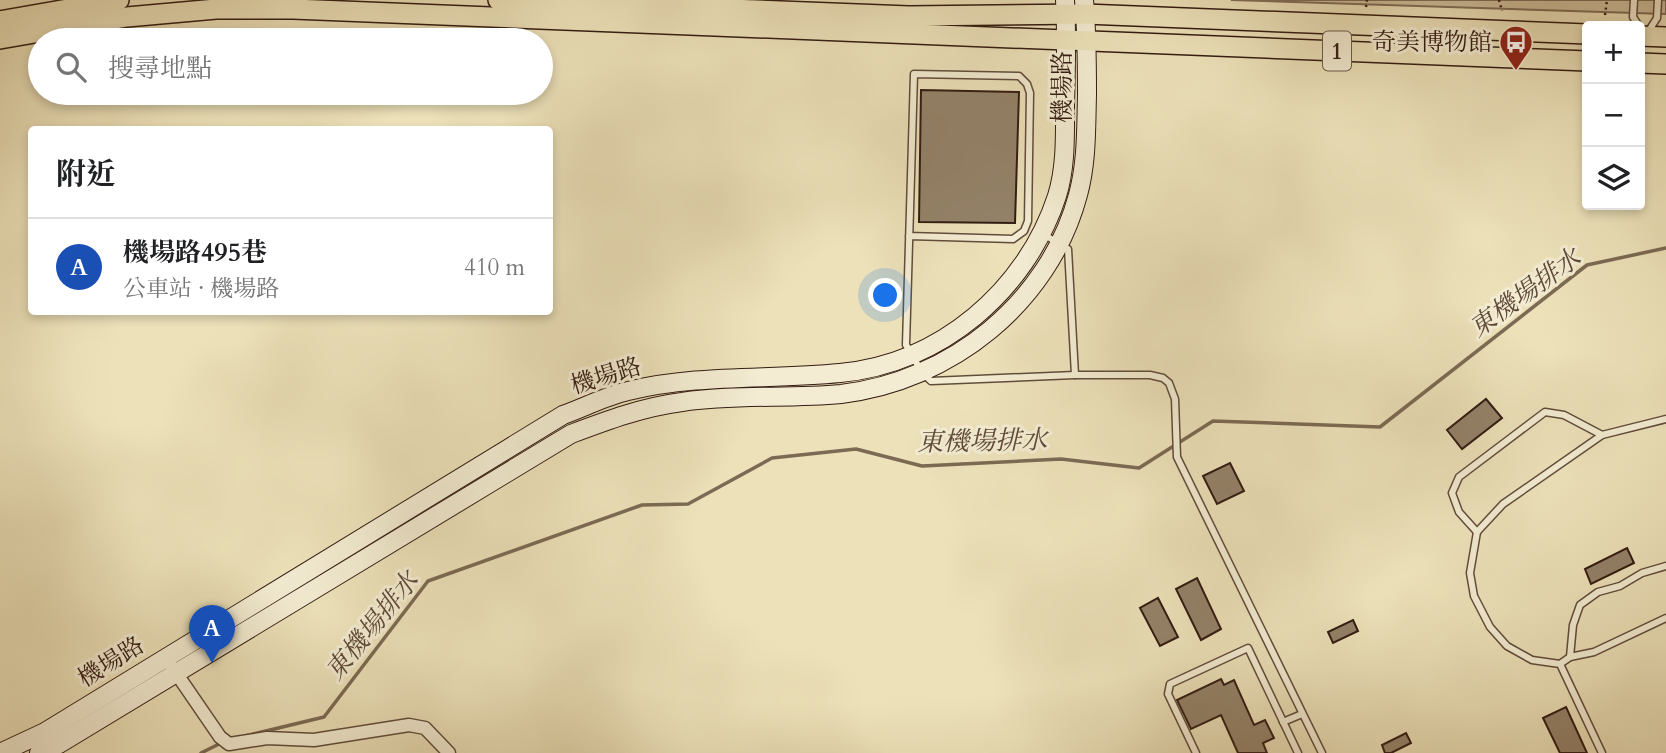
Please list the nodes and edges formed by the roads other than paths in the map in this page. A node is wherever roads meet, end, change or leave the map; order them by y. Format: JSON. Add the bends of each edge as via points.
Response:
{"nodes":[{"id":1,"x":119,"y":0,"type":"edge"},
{"id":2,"x":498,"y":0,"type":"edge"},
{"id":3,"x":1634,"y":0,"type":"edge"},
{"id":4,"x":1658,"y":0,"type":"edge"},
{"id":5,"x":744,"y":5,"type":"edge"},
{"id":6,"x":1075,"y":7,"type":"edge"},
{"id":7,"x":0,"y":21,"type":"edge"},
{"id":8,"x":1635,"y":21,"type":"edge"},
{"id":9,"x":64,"y":28,"type":"edge"},
{"id":10,"x":1645,"y":28,"type":"edge"},
{"id":11,"x":1645,"y":33,"type":"edge"},
{"id":12,"x":28,"y":34,"type":"edge"},
{"id":13,"x":1582,"y":34,"type":"edge"},
{"id":14,"x":1666,"y":37,"type":"edge"},
{"id":15,"x":0,"y":39,"type":"edge"},
{"id":16,"x":1066,"y":40,"type":"junction"},
{"id":17,"x":1087,"y":41,"type":"junction"},
{"id":18,"x":1582,"y":61,"type":"edge"},
{"id":19,"x":1645,"y":63,"type":"edge"},
{"id":20,"x":1666,"y":64,"type":"edge"},
{"id":21,"x":1042,"y":234,"type":"junction"},
{"id":22,"x":909,"y":236,"type":"junction"},
{"id":23,"x":1060,"y":243,"type":"junction"},
{"id":24,"x":914,"y":355,"type":"junction"},
{"id":25,"x":921,"y":373,"type":"junction"},
{"id":26,"x":1075,"y":375,"type":"junction"},
{"id":27,"x":1666,"y":419,"type":"edge"},
{"id":28,"x":1602,"y":435,"type":"junction"},
{"id":29,"x":1477,"y":533,"type":"junction"},
{"id":30,"x":1666,"y":566,"type":"edge"},
{"id":31,"x":1666,"y":618,"type":"edge"},
{"id":32,"x":167,"y":657,"type":"junction"},
{"id":33,"x":1570,"y":657,"type":"junction"},
{"id":34,"x":1559,"y":664,"type":"junction"},
{"id":35,"x":176,"y":674,"type":"junction"},
{"id":36,"x":1302,"y":714,"type":"junction"},
{"id":37,"x":1283,"y":722,"type":"junction"},
{"id":38,"x":228,"y":745,"type":"edge"},
{"id":39,"x":0,"y":753,"type":"edge"},
{"id":40,"x":39,"y":753,"type":"edge"},
{"id":41,"x":449,"y":753,"type":"edge"},
{"id":42,"x":1196,"y":753,"type":"edge"},
{"id":43,"x":1298,"y":753,"type":"edge"},
{"id":44,"x":1322,"y":753,"type":"edge"},
{"id":45,"x":1602,"y":753,"type":"edge"}],
"edges":[{"from":1,"to":7,"type":"main road"},
{"from":2,"to":5,"type":"main road","number":"1"},
{"from":3,"to":8,"type":"lane"},
{"from":4,"to":10,"type":"lane","via":[[1657,18]]},
{"from":5,"to":6,"type":"main road","number":"1","via":[[909,16]]},
{"from":6,"to":13,"type":"main road","number":"1"},
{"from":6,"to":16,"type":"street","name":"機場路"},
{"from":6,"to":17,"type":"street","name":"機場路"},
{"from":9,"to":16,"type":"main road","number":"1","via":[[216,9],[293,9]]},
{"from":11,"to":14,"type":"main road"},
{"from":12,"to":15,"type":"main road","number":"1"},
{"from":16,"to":17,"type":"main road","number":"1"},
{"from":16,"to":21,"type":"street","name":"機場路","via":[[1065,153],[1058,194]]},
{"from":17,"to":18,"type":"main road","number":"1"},
{"from":17,"to":23,"type":"street","name":"機場路","via":[[1086,150],[1078,196]]},
{"from":19,"to":20,"type":"main road"},
{"from":21,"to":23,"type":"lane"},
{"from":21,"to":24,"type":"street","name":"機場路","via":[[1024,265],[989,305],[948,337]]},
{"from":22,"to":22,"type":"lane","via":[[914,74],[1019,76],[1030,93],[1028,221],[1024,231],[1013,239]]},
{"from":22,"to":24,"type":"lane","via":[[906,345]]},
{"from":23,"to":25,"type":"street","name":"機場路","via":[[1036,283],[1007,316],[979,340]]},
{"from":23,"to":26,"type":"lane","via":[[1068,249]]},
{"from":24,"to":25,"type":"lane"},
{"from":24,"to":32,"type":"street","name":"機場路","via":[[841,373],[685,381],[627,391],[563,415]]},
{"from":25,"to":26,"type":"lane","via":[[931,381]]},
{"from":25,"to":35,"type":"street","name":"機場路","via":[[841,393],[684,401],[629,412],[571,434]]},
{"from":26,"to":36,"type":"lane","via":[[1150,375],[1169,383],[1175,399],[1177,457]]},
{"from":27,"to":28,"type":"lane"},
{"from":28,"to":29,"type":"lane","via":[[1503,504]]},
{"from":28,"to":29,"type":"lane","via":[[1564,415],[1545,412],[1459,477],[1452,493],[1459,512]]},
{"from":29,"to":34,"type":"lane","via":[[1470,573],[1474,596],[1490,628],[1507,646],[1532,660]]},
{"from":30,"to":33,"type":"lane","via":[[1598,592],[1580,605]]},
{"from":31,"to":33,"type":"lane","via":[[1594,652]]},
{"from":32,"to":35,"type":"street"},
{"from":32,"to":39,"type":"street","name":"機場路","via":[[45,732]]},
{"from":33,"to":34,"type":"lane"},
{"from":34,"to":45,"type":"lane"},
{"from":35,"to":38,"type":"street"},
{"from":35,"to":40,"type":"street","name":"機場路"},
{"from":36,"to":37,"type":"lane"},
{"from":36,"to":44,"type":"lane"},
{"from":37,"to":42,"type":"lane","via":[[1248,648],[1170,684],[1168,694]]},
{"from":37,"to":43,"type":"lane"},
{"from":38,"to":41,"type":"street","via":[[267,738],[314,740],[409,726],[425,728]]}]}
